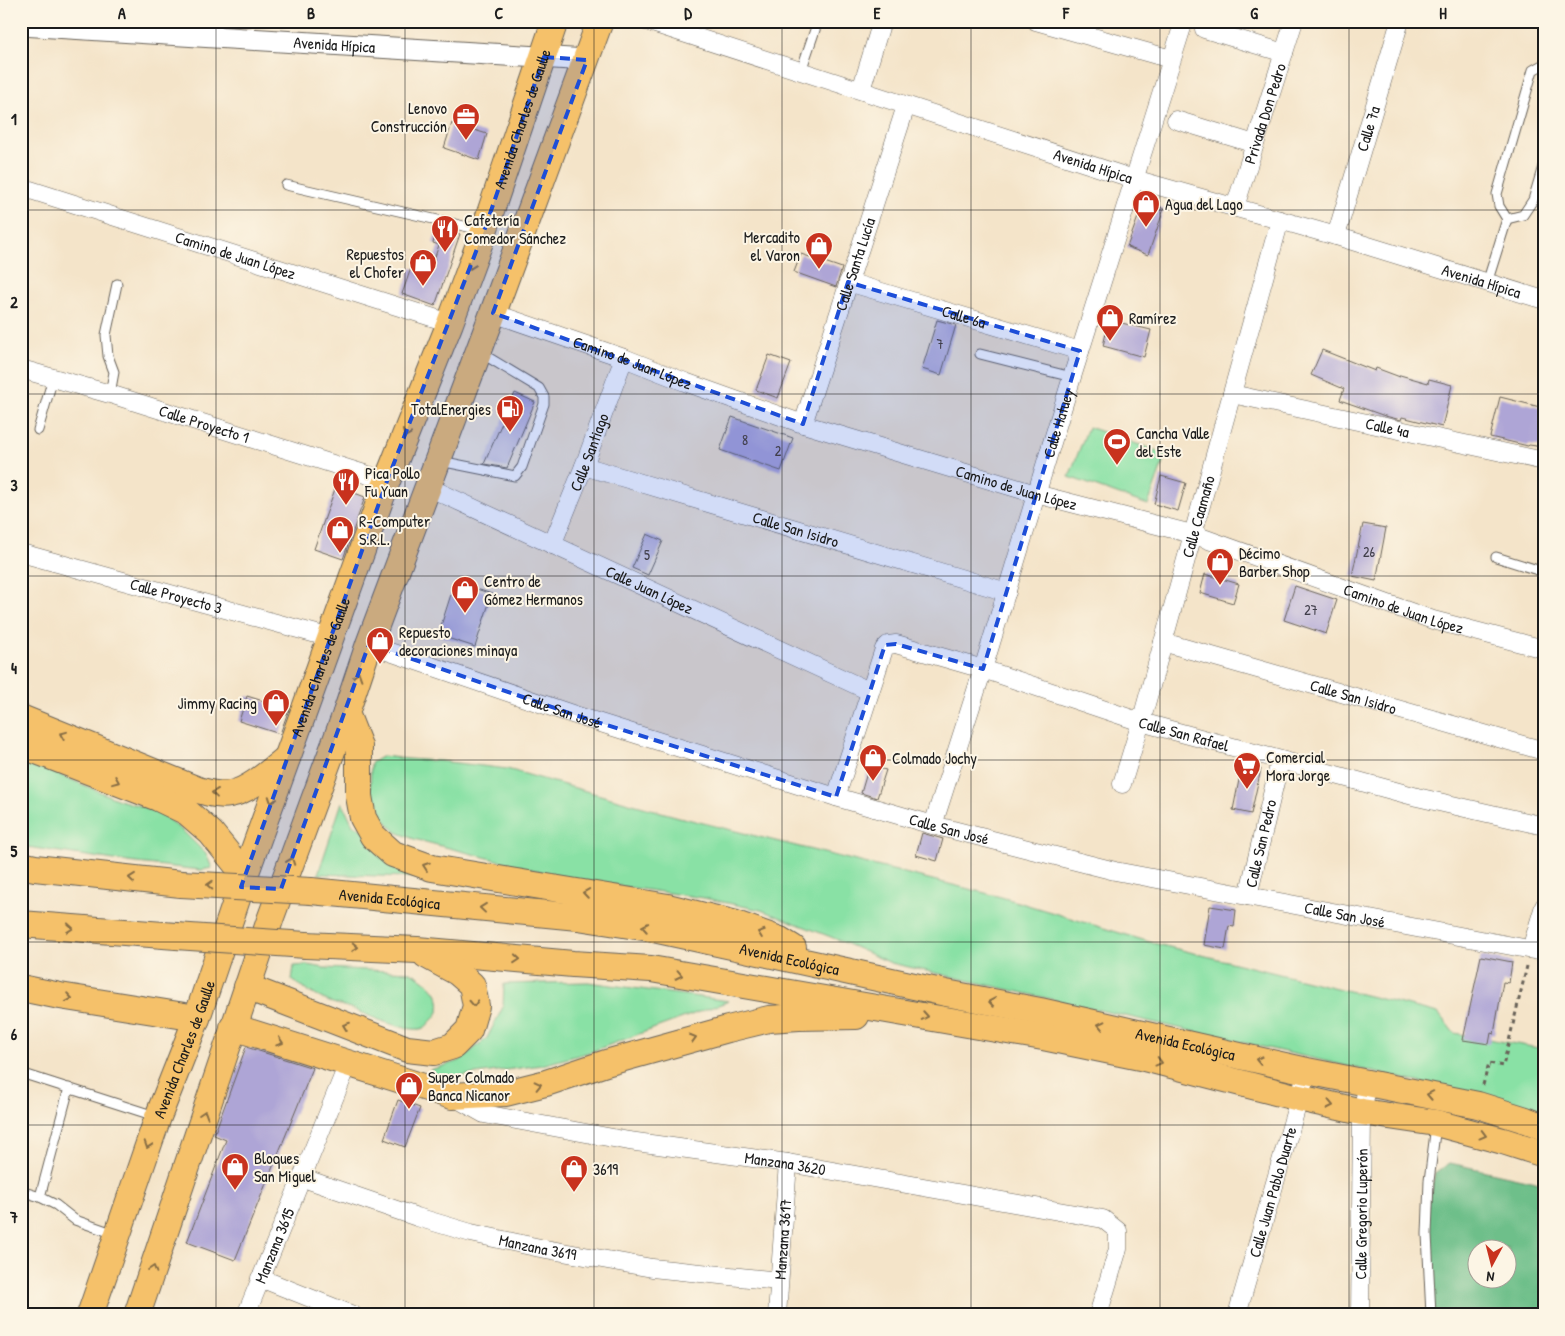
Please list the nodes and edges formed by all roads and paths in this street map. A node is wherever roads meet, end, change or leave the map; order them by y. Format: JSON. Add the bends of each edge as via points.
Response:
{"nodes":[{"id":1,"x":555,"y":21,"type":"edge"},
{"id":2,"x":600,"y":21,"type":"edge"},
{"id":3,"x":646,"y":21,"type":"edge"},
{"id":4,"x":818,"y":21,"type":"edge"},
{"id":5,"x":882,"y":21,"type":"edge"},
{"id":6,"x":1036,"y":21,"type":"edge"},
{"id":7,"x":1184,"y":21,"type":"edge"},
{"id":8,"x":1294,"y":21,"type":"edge"},
{"id":9,"x":1400,"y":21,"type":"edge"},
{"id":10,"x":21,"y":25,"type":"edge"},
{"id":11,"x":214,"y":29,"type":"edge"},
{"id":12,"x":1204,"y":29,"type":"dead end"},
{"id":13,"x":1284,"y":53,"type":"junction"},
{"id":14,"x":544,"y":57,"type":"junction"},
{"id":15,"x":1171,"y":59,"type":"junction"},
{"id":16,"x":587,"y":60,"type":"junction"},
{"id":17,"x":1544,"y":64,"type":"edge"},
{"id":18,"x":801,"y":71,"type":"junction"},
{"id":19,"x":861,"y":90,"type":"junction"},
{"id":20,"x":906,"y":106,"type":"junction"},
{"id":21,"x":1176,"y":120,"type":"dead end"},
{"id":22,"x":1255,"y":144,"type":"junction"},
{"id":23,"x":1544,"y":163,"type":"edge"},
{"id":24,"x":1134,"y":179,"type":"junction"},
{"id":25,"x":286,"y":185,"type":"dead end"},
{"id":26,"x":21,"y":188,"type":"edge"},
{"id":27,"x":1235,"y":206,"type":"junction"},
{"id":28,"x":1506,"y":219,"type":"junction"},
{"id":29,"x":1280,"y":220,"type":"junction"},
{"id":30,"x":484,"y":230,"type":"junction"},
{"id":31,"x":1336,"y":236,"type":"junction"},
{"id":32,"x":848,"y":282,"type":"junction"},
{"id":33,"x":1487,"y":283,"type":"junction"},
{"id":34,"x":117,"y":284,"type":"dead end"},
{"id":35,"x":1544,"y":300,"type":"edge"},
{"id":36,"x":493,"y":313,"type":"junction"},
{"id":37,"x":450,"y":323,"type":"junction"},
{"id":38,"x":1080,"y":350,"type":"junction"},
{"id":39,"x":479,"y":352,"type":"junction"},
{"id":40,"x":980,"y":354,"type":"dead end"},
{"id":41,"x":624,"y":358,"type":"junction"},
{"id":42,"x":21,"y":369,"type":"edge"},
{"id":43,"x":1072,"y":377,"type":"junction"},
{"id":44,"x":53,"y":378,"type":"junction"},
{"id":45,"x":110,"y":394,"type":"junction"},
{"id":46,"x":1232,"y":394,"type":"junction"},
{"id":47,"x":803,"y":424,"type":"junction"},
{"id":48,"x":38,"y":430,"type":"dead end"},
{"id":49,"x":438,"y":460,"type":"junction"},
{"id":50,"x":1544,"y":461,"type":"edge"},
{"id":51,"x":584,"y":466,"type":"junction"},
{"id":52,"x":387,"y":481,"type":"junction"},
{"id":53,"x":428,"y":488,"type":"junction"},
{"id":54,"x":1036,"y":494,"type":"junction"},
{"id":55,"x":1192,"y":534,"type":"junction"},
{"id":56,"x":552,"y":545,"type":"junction"},
{"id":57,"x":21,"y":553,"type":"edge"},
{"id":58,"x":1496,"y":557,"type":"dead end"},
{"id":59,"x":1544,"y":572,"type":"edge"},
{"id":60,"x":1007,"y":592,"type":"junction"},
{"id":61,"x":331,"y":638,"type":"junction"},
{"id":62,"x":1163,"y":642,"type":"junction"},
{"id":63,"x":369,"y":644,"type":"junction"},
{"id":64,"x":1544,"y":649,"type":"edge"},
{"id":65,"x":983,"y":669,"type":"junction"},
{"id":66,"x":869,"y":691,"type":"junction"},
{"id":67,"x":346,"y":713,"type":"junction"},
{"id":68,"x":21,"y":718,"type":"edge"},
{"id":69,"x":1141,"y":722,"type":"junction"},
{"id":70,"x":21,"y":745,"type":"edge"},
{"id":71,"x":1544,"y":751,"type":"edge"},
{"id":72,"x":287,"y":758,"type":"junction"},
{"id":73,"x":1280,"y":761,"type":"junction"},
{"id":74,"x":1122,"y":784,"type":"dead end"},
{"id":75,"x":836,"y":797,"type":"junction"},
{"id":76,"x":933,"y":824,"type":"junction"},
{"id":77,"x":1544,"y":826,"type":"edge"},
{"id":78,"x":21,"y":865,"type":"edge"},
{"id":79,"x":245,"y":875,"type":"junction"},
{"id":80,"x":1248,"y":896,"type":"junction"},
{"id":81,"x":1544,"y":906,"type":"edge"},
{"id":82,"x":21,"y":924,"type":"edge"},
{"id":83,"x":417,"y":950,"type":"junction"},
{"id":84,"x":1535,"y":950,"type":"edge"},
{"id":85,"x":819,"y":964,"type":"junction"},
{"id":86,"x":247,"y":987,"type":"junction"},
{"id":87,"x":21,"y":988,"type":"edge"},
{"id":88,"x":888,"y":1009,"type":"junction"},
{"id":89,"x":196,"y":1018,"type":"junction"},
{"id":90,"x":233,"y":1026,"type":"junction"},
{"id":91,"x":1489,"y":1063,"type":"dead end"},
{"id":92,"x":348,"y":1064,"type":"junction"},
{"id":93,"x":1307,"y":1071,"type":"junction"},
{"id":94,"x":21,"y":1073,"type":"edge"},
{"id":95,"x":1368,"y":1083,"type":"junction"},
{"id":96,"x":69,"y":1088,"type":"junction"},
{"id":97,"x":452,"y":1096,"type":"junction"},
{"id":98,"x":1299,"y":1098,"type":"junction"},
{"id":99,"x":1362,"y":1112,"type":"junction"},
{"id":100,"x":1457,"y":1114,"type":"junction"},
{"id":101,"x":158,"y":1117,"type":"junction"},
{"id":102,"x":1544,"y":1127,"type":"edge"},
{"id":103,"x":1544,"y":1154,"type":"edge"},
{"id":104,"x":788,"y":1163,"type":"junction"},
{"id":105,"x":303,"y":1178,"type":"junction"},
{"id":106,"x":21,"y":1191,"type":"edge"},
{"id":107,"x":40,"y":1197,"type":"junction"},
{"id":108,"x":118,"y":1235,"type":"junction"},
{"id":109,"x":260,"y":1278,"type":"junction"},
{"id":110,"x":779,"y":1281,"type":"junction"},
{"id":111,"x":90,"y":1315,"type":"edge"},
{"id":112,"x":137,"y":1315,"type":"edge"},
{"id":113,"x":246,"y":1315,"type":"edge"},
{"id":114,"x":353,"y":1315,"type":"edge"},
{"id":115,"x":777,"y":1315,"type":"edge"},
{"id":116,"x":1098,"y":1315,"type":"edge"},
{"id":117,"x":1236,"y":1315,"type":"edge"},
{"id":118,"x":1360,"y":1315,"type":"edge"},
{"id":119,"x":1430,"y":1315,"type":"edge"}],
"edges":[{"from":1,"to":14,"type":"main road","name":"Avenida Charles de Gaulle"},
{"from":2,"to":16,"type":"main road"},
{"from":3,"to":18,"type":"street","name":"Avenida Hípica"},
{"from":4,"to":18,"type":"lane"},
{"from":5,"to":19,"type":"street"},
{"from":6,"to":15,"type":"street"},
{"from":7,"to":15,"type":"street","name":"Calle Hatuey"},
{"from":8,"to":13,"type":"street","name":"Privada Don Pedro"},
{"from":9,"to":31,"type":"street","name":"Calle 7a"},
{"from":10,"to":11,"type":"street","name":"Avenida Hípica"},
{"from":11,"to":14,"type":"street","name":"Avenida Hípica"},
{"from":12,"to":13,"type":"street"},
{"from":13,"to":22,"type":"street","name":"Privada Don Pedro"},
{"from":14,"to":16,"type":"street","name":"Avenida Hípica"},
{"from":14,"to":30,"type":"main road","name":"Avenida Charles de Gaulle"},
{"from":15,"to":24,"type":"street","name":"Calle Hatuey"},
{"from":16,"to":36,"type":"main road"},
{"from":17,"to":28,"type":"lane","via":[[1533,70],[1497,194]]},
{"from":18,"to":19,"type":"street","name":"Avenida Hípica"},
{"from":19,"to":20,"type":"street","name":"Avenida Hípica"},
{"from":20,"to":24,"type":"street","name":"Avenida Hípica"},
{"from":20,"to":32,"type":"street","name":"Calle Santa Lucía"},
{"from":21,"to":22,"type":"street"},
{"from":22,"to":27,"type":"street","name":"Privada Don Pedro"},
{"from":23,"to":28,"type":"lane","via":[[1533,200],[1523,215]]},
{"from":24,"to":27,"type":"street","name":"Avenida Hípica"},
{"from":24,"to":38,"type":"street","name":"Calle Hatuey"},
{"from":25,"to":30,"type":"lane"},
{"from":26,"to":37,"type":"street","name":"Camino de Juan López"},
{"from":27,"to":29,"type":"street","name":"Avenida Hípica"},
{"from":28,"to":33,"type":"lane"},
{"from":29,"to":31,"type":"street","name":"Avenida Hípica"},
{"from":29,"to":46,"type":"street","name":"Calle Caamaño"},
{"from":30,"to":37,"type":"main road","name":"Avenida Charles de Gaulle","one_way":true},
{"from":31,"to":33,"type":"street","name":"Avenida Hípica"},
{"from":32,"to":38,"type":"street","name":"Calle 6a"},
{"from":32,"to":47,"type":"street","name":"Calle Santa Lucía"},
{"from":33,"to":35,"type":"street","name":"Avenida Hípica"},
{"from":34,"to":45,"type":"lane","via":[[106,334],[108,356],[114,372]]},
{"from":36,"to":39,"type":"main road"},
{"from":36,"to":41,"type":"street","name":"Camino de Juan López"},
{"from":37,"to":52,"type":"main road","name":"Avenida Charles de Gaulle","one_way":true},
{"from":38,"to":43,"type":"street","name":"Calle Hatuey"},
{"from":39,"to":49,"type":"main road"},
{"from":39,"to":49,"type":"lane","via":[[539,388],[544,396],[522,467],[515,476]]},
{"from":40,"to":43,"type":"lane"},
{"from":41,"to":47,"type":"street","name":"Camino de Juan López"},
{"from":41,"to":51,"type":"street","name":"Calle Santiago"},
{"from":42,"to":44,"type":"street","name":"Calle Proyecto 1"},
{"from":43,"to":54,"type":"street","name":"Calle Hatuey"},
{"from":44,"to":45,"type":"street","name":"Calle Proyecto 1"},
{"from":44,"to":48,"type":"lane"},
{"from":45,"to":52,"type":"street","name":"Calle Proyecto 1"},
{"from":46,"to":50,"type":"street","name":"Calle 4a"},
{"from":46,"to":55,"type":"street","name":"Calle Caamaño"},
{"from":47,"to":54,"type":"street","name":"Camino de Juan López"},
{"from":49,"to":53,"type":"main road"},
{"from":51,"to":56,"type":"street","name":"Calle Santiago"},
{"from":51,"to":60,"type":"street","name":"Calle San Isidro"},
{"from":52,"to":61,"type":"main road","name":"Avenida Charles de Gaulle"},
{"from":53,"to":56,"type":"street","name":"Calle Juan López"},
{"from":53,"to":63,"type":"main road"},
{"from":54,"to":55,"type":"street","name":"Camino de Juan López"},
{"from":54,"to":60,"type":"street","name":"Calle Hatuey"},
{"from":55,"to":62,"type":"street","name":"Calle Caamaño"},
{"from":55,"to":64,"type":"street","name":"Camino de Juan López","via":[[1434,620]]},
{"from":56,"to":66,"type":"street","name":"Calle Juan López"},
{"from":57,"to":61,"type":"street","name":"Calle Proyecto 3"},
{"from":58,"to":59,"type":"lane"},
{"from":60,"to":65,"type":"street","name":"Calle Hatuey"},
{"from":61,"to":72,"type":"main road","name":"Avenida Charles de Gaulle"},
{"from":62,"to":69,"type":"street","name":"Calle Caamaño"},
{"from":62,"to":71,"type":"street","name":"Calle San Isidro"},
{"from":67,"to":63,"type":"main road","one_way":true},
{"from":63,"to":75,"type":"street","name":"Calle San José","via":[[576,715]]},
{"from":65,"to":66,"type":"street","name":"Calle San Rafael","via":[[896,644],[888,645]]},
{"from":65,"to":69,"type":"street","name":"Calle San Rafael"},
{"from":65,"to":76,"type":"street","name":"Calle Hatuey"},
{"from":66,"to":75,"type":"street"},
{"from":85,"to":67,"type":"main road","one_way":true,"via":[[780,940],[733,923],[668,907],[432,868],[393,854],[373,836],[363,818],[359,796],[359,746]]},
{"from":86,"to":67,"type":"main road","one_way":true},
{"from":72,"to":68,"type":"main road","one_way":true,"via":[[247,788],[231,794],[214,794]]},
{"from":69,"to":73,"type":"street","name":"Calle San Rafael"},
{"from":69,"to":74,"type":"street","name":"Calle Caamaño"},
{"from":70,"to":79,"type":"main road","one_way":true,"via":[[187,812],[211,833]]},
{"from":72,"to":79,"type":"main road","name":"Avenida Charles de Gaulle","one_way":true},
{"from":73,"to":77,"type":"street","name":"Calle San Rafael"},
{"from":73,"to":80,"type":"street","name":"Calle San Pedro"},
{"from":75,"to":76,"type":"street","name":"Calle San José"},
{"from":76,"to":80,"type":"street","name":"Calle San José","via":[[1115,871]]},
{"from":85,"to":78,"type":"main road","name":"Avenida Ecológica","one_way":true,"bridge":true,"via":[[649,928],[578,917],[311,891],[181,884]]},
{"from":79,"to":89,"type":"main road","name":"Avenida Charles de Gaulle"},
{"from":80,"to":84,"type":"street","name":"Calle San José"},
{"from":81,"to":84,"type":"street"},
{"from":82,"to":83,"type":"main road","name":"Avenida Ecológica","one_way":true,"bridge":true},
{"from":83,"to":86,"type":"main road","one_way":true,"via":[[457,972],[472,985],[476,1006],[470,1030],[453,1046],[434,1052],[407,1049]]},
{"from":83,"to":88,"type":"main road","name":"Avenida Ecológica","one_way":true,"via":[[651,969]]},
{"from":84,"to":91,"type":"path","via":[[1503,1066]]},
{"from":93,"to":85,"type":"main road","name":"Avenida Ecológica","one_way":true},
{"from":86,"to":90,"type":"main road"},
{"from":87,"to":89,"type":"main road","one_way":true},
{"from":97,"to":88,"type":"main road","one_way":true,"via":[[506,1093],[769,1019],[852,1017]]},
{"from":88,"to":98,"type":"main road","name":"Avenida Ecológica","one_way":true,"via":[[1140,1057]]},
{"from":89,"to":101,"type":"main road","name":"Avenida Charles de Gaulle"},
{"from":90,"to":92,"type":"main road","one_way":true},
{"from":112,"to":90,"type":"main road","one_way":true},
{"from":92,"to":97,"type":"main road"},
{"from":92,"to":105,"type":"street","name":"Manzana 3615"},
{"from":93,"to":95,"type":"main road","name":"Avenida Ecológica"},
{"from":93,"to":98,"type":"street","name":"Calle Juan Pablo Duarte"},
{"from":94,"to":96,"type":"lane"},
{"from":95,"to":99,"type":"street","name":"Calle Gregorio Luperón"},
{"from":100,"to":95,"type":"main road","name":"Avenida Ecológica","one_way":true},
{"from":96,"to":101,"type":"lane"},
{"from":96,"to":107,"type":"lane"},
{"from":97,"to":104,"type":"street","name":"Manzana 3620","via":[[484,1114],[629,1141]]},
{"from":98,"to":99,"type":"main road","name":"Avenida Ecológica","one_way":true},
{"from":98,"to":117,"type":"street","name":"Calle Juan Pablo Duarte"},
{"from":99,"to":100,"type":"main road","name":"Avenida Ecológica"},
{"from":99,"to":118,"type":"street","name":"Calle Gregorio Luperón"},
{"from":100,"to":102,"type":"main road","name":"Avenida Ecológica","via":[[1526,1120]]},
{"from":100,"to":103,"type":"main road","name":"Avenida Ecológica","one_way":true,"via":[[1503,1141]]},
{"from":100,"to":119,"type":"lane","via":[[1429,1181]]},
{"from":101,"to":108,"type":"main road","name":"Avenida Charles de Gaulle","one_way":true},
{"from":104,"to":110,"type":"street","name":"Manzana 3617"},
{"from":104,"to":116,"type":"street","name":"Manzana 3620","via":[[1103,1218],[1118,1230],[1118,1248]]},
{"from":105,"to":109,"type":"street","name":"Manzana 3615"},
{"from":105,"to":110,"type":"street","name":"Manzana 3619","via":[[471,1233],[540,1248],[652,1268]]},
{"from":106,"to":107,"type":"lane"},
{"from":107,"to":108,"type":"lane","via":[[75,1220]]},
{"from":108,"to":111,"type":"main road","name":"Avenida Charles de Gaulle"},
{"from":109,"to":113,"type":"street","name":"Manzana 3615"},
{"from":109,"to":114,"type":"street"},
{"from":110,"to":115,"type":"street","name":"Manzana 3617"}]}
